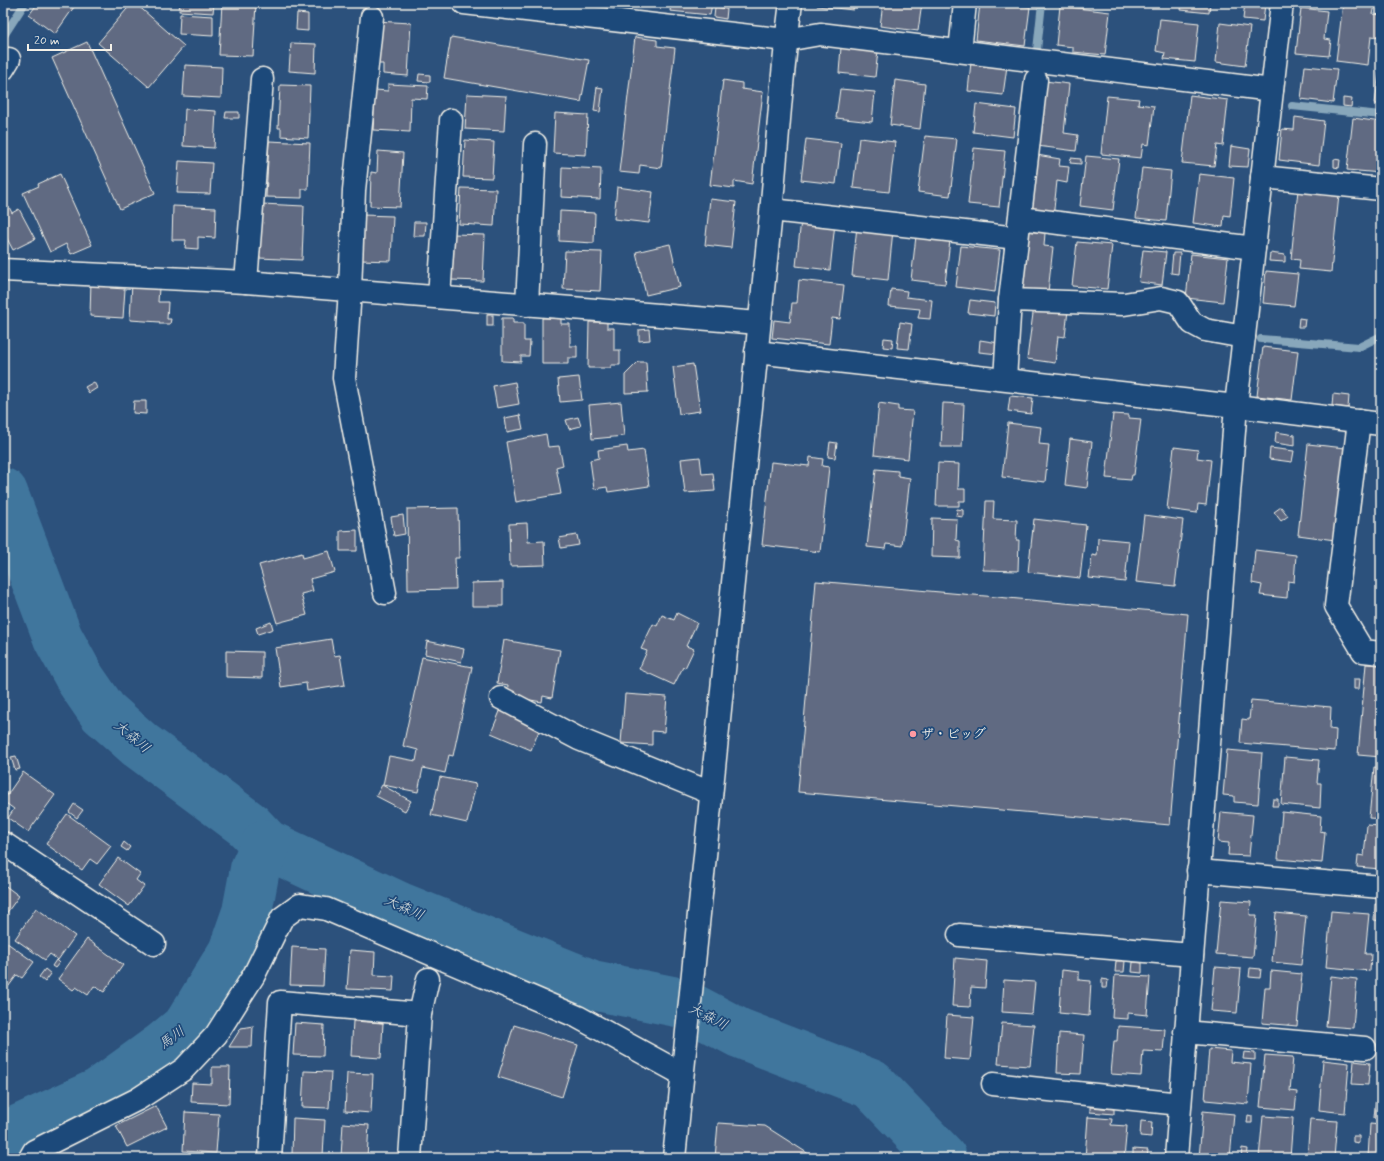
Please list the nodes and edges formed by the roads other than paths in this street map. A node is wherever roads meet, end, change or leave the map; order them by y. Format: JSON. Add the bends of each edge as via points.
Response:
{"nodes":[{"id":1,"x":464,"y":3,"type":"edge"},
{"id":2,"x":791,"y":3,"type":"edge"},
{"id":3,"x":965,"y":3,"type":"edge"},
{"id":4,"x":1282,"y":3,"type":"edge"},
{"id":5,"x":372,"y":17,"type":"dead end"},
{"id":6,"x":786,"y":40,"type":"junction"},
{"id":7,"x":960,"y":51,"type":"junction"},
{"id":8,"x":262,"y":79,"type":"dead end"},
{"id":9,"x":1036,"y":80,"type":"dead end"},
{"id":10,"x":1272,"y":90,"type":"junction"},
{"id":11,"x":451,"y":120,"type":"dead end"},
{"id":12,"x":535,"y":144,"type":"dead end"},
{"id":13,"x":1262,"y":177,"type":"junction"},
{"id":14,"x":1381,"y":189,"type":"edge"},
{"id":15,"x":772,"y":210,"type":"junction"},
{"id":16,"x":1018,"y":228,"type":"junction"},
{"id":17,"x":1254,"y":248,"type":"junction"},
{"id":18,"x":3,"y":270,"type":"edge"},
{"id":19,"x":246,"y":282,"type":"junction"},
{"id":20,"x":350,"y":290,"type":"junction"},
{"id":21,"x":439,"y":297,"type":"junction"},
{"id":22,"x":1010,"y":300,"type":"junction"},
{"id":23,"x":527,"y":305,"type":"junction"},
{"id":24,"x":759,"y":323,"type":"junction"},
{"id":25,"x":1244,"y":337,"type":"junction"},
{"id":26,"x":756,"y":352,"type":"junction"},
{"id":27,"x":1006,"y":379,"type":"junction"},
{"id":28,"x":1236,"y":406,"type":"junction"},
{"id":29,"x":1359,"y":421,"type":"junction"},
{"id":30,"x":1381,"y":424,"type":"edge"},
{"id":31,"x":385,"y":593,"type":"dead end"},
{"id":32,"x":1381,"y":653,"type":"edge"},
{"id":33,"x":500,"y":698,"type":"dead end"},
{"id":34,"x":711,"y":793,"type":"junction"},
{"id":35,"x":3,"y":843,"type":"edge"},
{"id":36,"x":1198,"y":871,"type":"junction"},
{"id":37,"x":1381,"y":887,"type":"edge"},
{"id":38,"x":959,"y":935,"type":"dead end"},
{"id":39,"x":154,"y":944,"type":"dead end"},
{"id":40,"x":1192,"y":954,"type":"junction"},
{"id":41,"x":428,"y":979,"type":"dead end"},
{"id":42,"x":420,"y":1014,"type":"junction"},
{"id":43,"x":1186,"y":1032,"type":"junction"},
{"id":44,"x":1365,"y":1048,"type":"dead end"},
{"id":45,"x":682,"y":1074,"type":"junction"},
{"id":46,"x":993,"y":1084,"type":"dead end"},
{"id":47,"x":1180,"y":1104,"type":"junction"},
{"id":48,"x":30,"y":1158,"type":"edge"},
{"id":49,"x":270,"y":1158,"type":"edge"},
{"id":50,"x":410,"y":1158,"type":"edge"},
{"id":51,"x":674,"y":1158,"type":"edge"},
{"id":52,"x":1176,"y":1158,"type":"edge"}],
"edges":[{"from":1,"to":6,"type":"street"},
{"from":2,"to":6,"type":"street"},
{"from":3,"to":7,"type":"street"},
{"from":4,"to":10,"type":"street"},
{"from":5,"to":20,"type":"street","via":[[354,190]]},
{"from":6,"to":7,"type":"street","via":[[820,34]]},
{"from":6,"to":15,"type":"street"},
{"from":7,"to":10,"type":"street"},
{"from":8,"to":19,"type":"street"},
{"from":9,"to":16,"type":"street"},
{"from":10,"to":13,"type":"street"},
{"from":11,"to":21,"type":"street"},
{"from":12,"to":23,"type":"street"},
{"from":13,"to":14,"type":"street"},
{"from":13,"to":17,"type":"street"},
{"from":15,"to":16,"type":"street"},
{"from":15,"to":24,"type":"street"},
{"from":16,"to":17,"type":"street"},
{"from":16,"to":22,"type":"street"},
{"from":17,"to":25,"type":"street"},
{"from":18,"to":19,"type":"street"},
{"from":19,"to":20,"type":"street"},
{"from":20,"to":21,"type":"street"},
{"from":20,"to":31,"type":"street","via":[[344,378]]},
{"from":21,"to":23,"type":"street"},
{"from":22,"to":25,"type":"street","via":[[1124,304],[1161,298],[1178,302],[1192,323],[1205,330]]},
{"from":22,"to":27,"type":"street"},
{"from":23,"to":24,"type":"street"},
{"from":24,"to":26,"type":"street"},
{"from":25,"to":28,"type":"street"},
{"from":26,"to":27,"type":"street"},
{"from":26,"to":34,"type":"street"},
{"from":27,"to":28,"type":"street"},
{"from":28,"to":29,"type":"street"},
{"from":28,"to":36,"type":"street"},
{"from":29,"to":30,"type":"street"},
{"from":29,"to":32,"type":"street","via":[[1336,606],[1363,651]]},
{"from":33,"to":34,"type":"street","via":[[579,740]]},
{"from":34,"to":45,"type":"street"},
{"from":35,"to":39,"type":"street"},
{"from":36,"to":37,"type":"street"},
{"from":36,"to":40,"type":"street"},
{"from":38,"to":40,"type":"street"},
{"from":40,"to":43,"type":"street"},
{"from":41,"to":42,"type":"street"},
{"from":42,"to":49,"type":"street","via":[[280,1002]]},
{"from":42,"to":50,"type":"street"},
{"from":43,"to":44,"type":"street"},
{"from":43,"to":47,"type":"street"},
{"from":45,"to":48,"type":"street","via":[[578,1017],[326,909],[300,905],[282,918],[254,976],[216,1035],[184,1069],[138,1099],[34,1151]]},
{"from":45,"to":51,"type":"street"},
{"from":46,"to":47,"type":"street"},
{"from":47,"to":52,"type":"street"}]}
